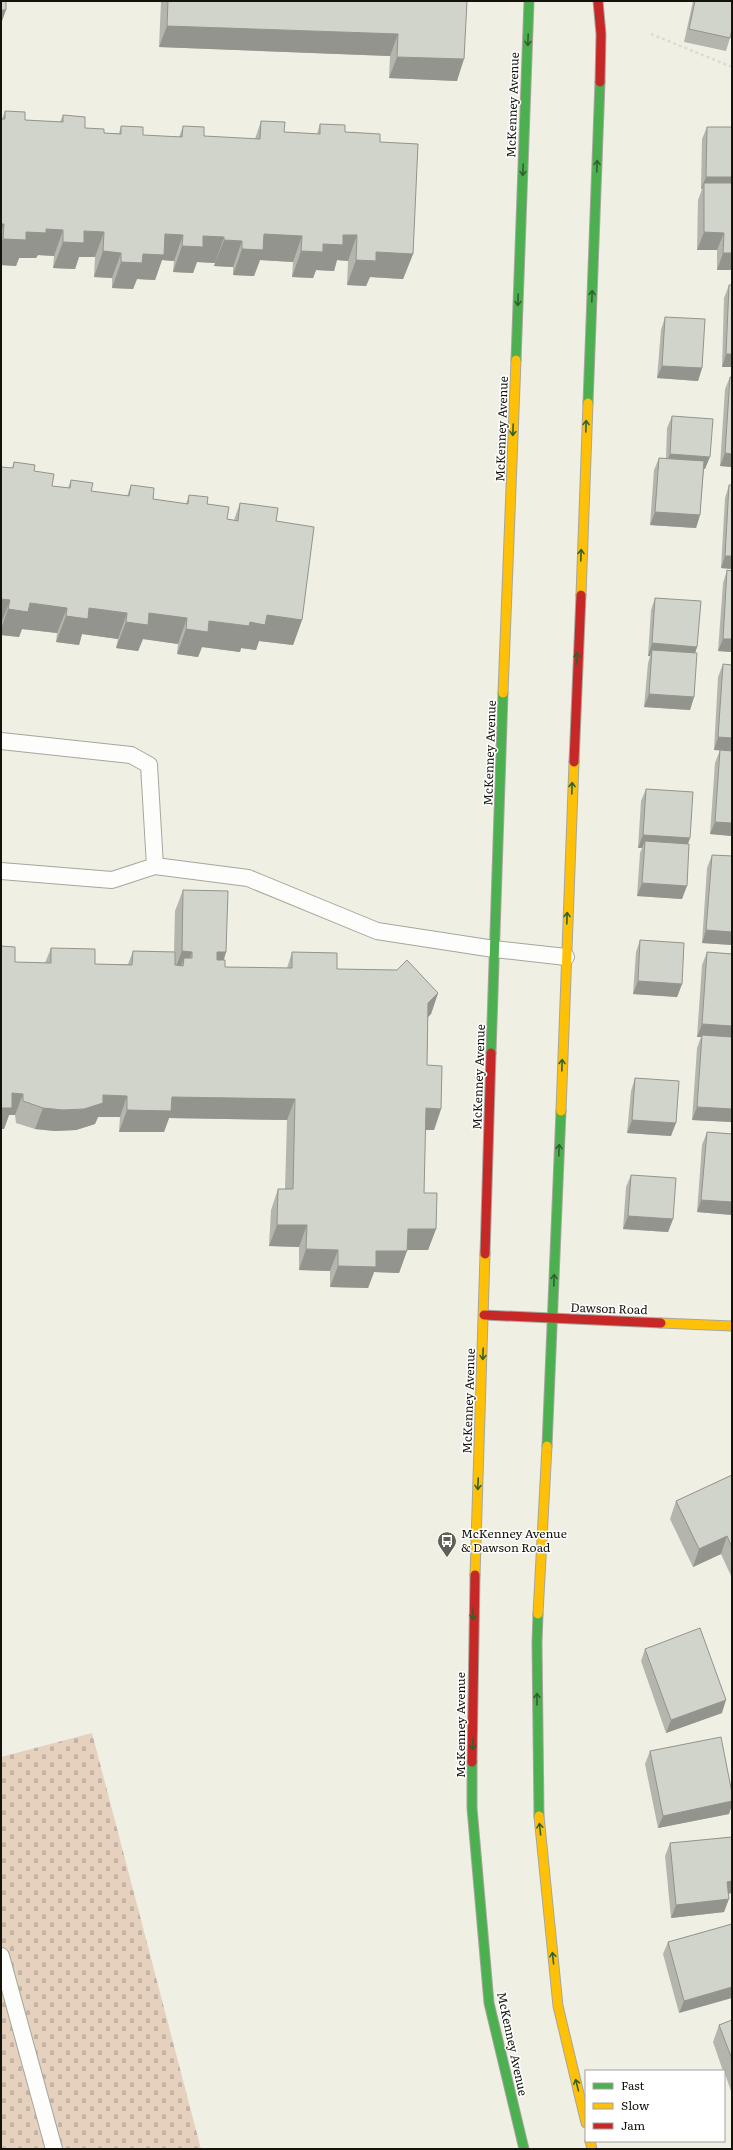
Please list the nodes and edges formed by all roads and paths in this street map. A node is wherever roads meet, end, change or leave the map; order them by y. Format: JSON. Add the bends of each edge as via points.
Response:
{"nodes":[{"id":1,"x":529,"y":1,"type":"edge"},
{"id":2,"x":598,"y":1,"type":"edge"},
{"id":3,"x":651,"y":34,"type":"dead end"},
{"id":4,"x":732,"y":67,"type":"edge"},
{"id":5,"x":1,"y":741,"type":"edge"},
{"id":6,"x":155,"y":866,"type":"junction"},
{"id":7,"x":1,"y":871,"type":"edge"},
{"id":8,"x":494,"y":949,"type":"junction"},
{"id":9,"x":566,"y":957,"type":"junction"},
{"id":10,"x":484,"y":1315,"type":"junction"},
{"id":11,"x":553,"y":1319,"type":"junction"},
{"id":12,"x":732,"y":1326,"type":"edge"},
{"id":13,"x":1,"y":1956,"type":"edge"},
{"id":14,"x":585,"y":2119,"type":"edge"},
{"id":15,"x":54,"y":2149,"type":"edge"},
{"id":16,"x":524,"y":2149,"type":"edge"}],
"edges":[{"from":1,"to":8,"type":"main road","name":"McKenney Avenue","one_way":true},
{"from":9,"to":2,"type":"main road","one_way":true,"via":[[600,89],[601,34]]},
{"from":3,"to":4,"type":"path"},
{"from":5,"to":6,"type":"lane","via":[[131,755],[150,765]]},
{"from":6,"to":7,"type":"lane","via":[[112,880]]},
{"from":6,"to":8,"type":"lane","via":[[248,878],[377,931]]},
{"from":8,"to":9,"type":"lane"},
{"from":8,"to":10,"type":"main road","name":"McKenney Avenue"},
{"from":11,"to":9,"type":"main road","one_way":true},
{"from":10,"to":11,"type":"main road","name":"Dawson Road"},
{"from":10,"to":16,"type":"main road","name":"McKenney Avenue","one_way":true,"via":[[473,1631],[472,1808],[489,2003]]},
{"from":11,"to":12,"type":"main road","name":"Dawson Road"},
{"from":14,"to":11,"type":"main road","one_way":true,"via":[[558,2006],[538,1808],[537,1643]]},
{"from":13,"to":15,"type":"lane"}]}
